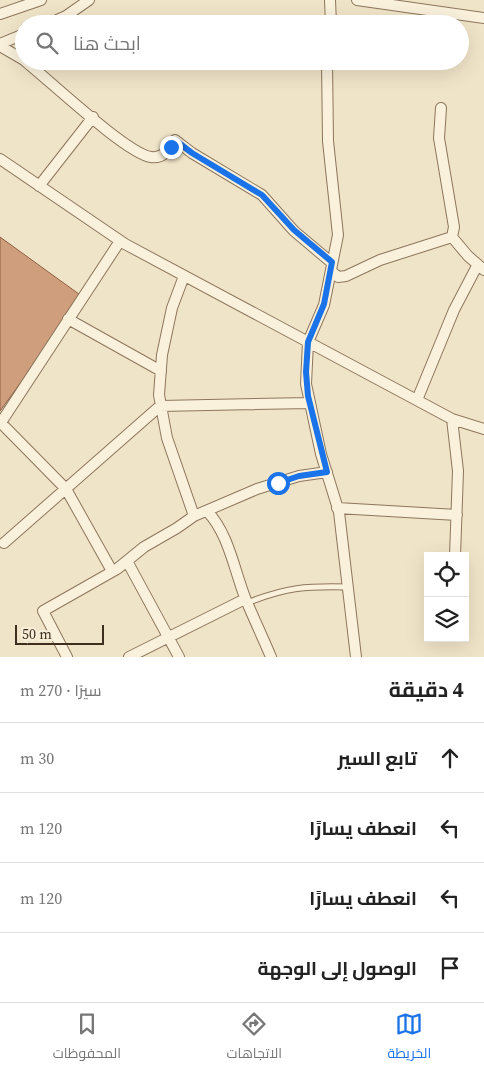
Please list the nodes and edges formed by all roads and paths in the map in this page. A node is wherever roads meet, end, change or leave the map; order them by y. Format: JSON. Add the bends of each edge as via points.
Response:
{"nodes":[{"id":1,"x":41,"y":0,"type":"edge"},
{"id":2,"x":89,"y":0,"type":"edge"},
{"id":3,"x":330,"y":0,"type":"edge"},
{"id":4,"x":358,"y":0,"type":"edge"},
{"id":5,"x":0,"y":14,"type":"edge"},
{"id":6,"x":67,"y":15,"type":"edge"},
{"id":7,"x":331,"y":15,"type":"edge"},
{"id":8,"x":463,"y":15,"type":"edge"},
{"id":9,"x":469,"y":16,"type":"edge"},
{"id":10,"x":484,"y":18,"type":"edge"},
{"id":11,"x":15,"y":38,"type":"edge"},
{"id":12,"x":0,"y":45,"type":"edge"},
{"id":13,"x":15,"y":55,"type":"edge"},
{"id":14,"x":35,"y":70,"type":"edge"},
{"id":15,"x":327,"y":70,"type":"edge"},
{"id":16,"x":441,"y":108,"type":"dead end"},
{"id":17,"x":93,"y":117,"type":"junction"},
{"id":18,"x":0,"y":158,"type":"edge"},
{"id":19,"x":39,"y":186,"type":"junction"},
{"id":20,"x":452,"y":237,"type":"junction"},
{"id":21,"x":120,"y":241,"type":"junction"},
{"id":22,"x":332,"y":267,"type":"junction"},
{"id":23,"x":480,"y":268,"type":"edge"},
{"id":24,"x":184,"y":276,"type":"junction"},
{"id":25,"x":68,"y":320,"type":"junction"},
{"id":26,"x":308,"y":342,"type":"junction"},
{"id":27,"x":160,"y":371,"type":"junction"},
{"id":28,"x":417,"y":400,"type":"junction"},
{"id":29,"x":310,"y":404,"type":"junction"},
{"id":30,"x":160,"y":406,"type":"junction"},
{"id":31,"x":452,"y":419,"type":"junction"},
{"id":32,"x":0,"y":424,"type":"edge"},
{"id":33,"x":484,"y":428,"type":"edge"},
{"id":34,"x":327,"y":472,"type":"junction"},
{"id":35,"x":66,"y":489,"type":"junction"},
{"id":36,"x":337,"y":508,"type":"junction"},
{"id":37,"x":207,"y":511,"type":"junction"},
{"id":38,"x":457,"y":515,"type":"junction"},
{"id":39,"x":194,"y":516,"type":"junction"},
{"id":40,"x":4,"y":543,"type":"dead end"},
{"id":41,"x":455,"y":552,"type":"edge"},
{"id":42,"x":127,"y":562,"type":"junction"},
{"id":43,"x":112,"y":571,"type":"junction"},
{"id":44,"x":348,"y":587,"type":"junction"},
{"id":45,"x":246,"y":601,"type":"junction"},
{"id":46,"x":168,"y":637,"type":"junction"},
{"id":47,"x":67,"y":657,"type":"edge"},
{"id":48,"x":129,"y":657,"type":"edge"},
{"id":49,"x":179,"y":657,"type":"edge"},
{"id":50,"x":271,"y":657,"type":"edge"},
{"id":51,"x":356,"y":657,"type":"edge"}],
"edges":[{"from":1,"to":5,"type":"street"},
{"from":2,"to":6,"type":"street"},
{"from":3,"to":7,"type":"street"},
{"from":4,"to":8,"type":"street"},
{"from":9,"to":10,"type":"street"},
{"from":11,"to":12,"type":"street"},
{"from":12,"to":13,"type":"street"},
{"from":14,"to":17,"type":"street"},
{"from":15,"to":22,"type":"street","via":[[328,141],[338,235]]},
{"from":16,"to":20,"type":"street","via":[[439,138],[454,227]]},
{"from":17,"to":19,"type":"street"},
{"from":17,"to":22,"type":"street","via":[[150,157],[163,155],[175,140],[262,195]]},
{"from":18,"to":19,"type":"street"},
{"from":19,"to":21,"type":"street"},
{"from":20,"to":22,"type":"street","via":[[380,260],[346,276],[338,277]]},
{"from":20,"to":23,"type":"street"},
{"from":21,"to":24,"type":"street"},
{"from":21,"to":25,"type":"street"},
{"from":22,"to":26,"type":"street","via":[[324,304]]},
{"from":23,"to":28,"type":"street","via":[[454,310]]},
{"from":24,"to":26,"type":"street"},
{"from":24,"to":27,"type":"street","via":[[172,308]]},
{"from":25,"to":27,"type":"street"},
{"from":25,"to":32,"type":"street"},
{"from":26,"to":28,"type":"street"},
{"from":26,"to":29,"type":"street","via":[[306,378]]},
{"from":27,"to":30,"type":"street"},
{"from":28,"to":31,"type":"street"},
{"from":29,"to":30,"type":"street"},
{"from":29,"to":34,"type":"street"},
{"from":30,"to":35,"type":"street"},
{"from":30,"to":39,"type":"street","via":[[167,438]]},
{"from":31,"to":33,"type":"street"},
{"from":31,"to":38,"type":"street","via":[[458,471]]},
{"from":32,"to":35,"type":"street"},
{"from":34,"to":36,"type":"street"},
{"from":34,"to":37,"type":"street","via":[[299,476],[257,489]]},
{"from":35,"to":40,"type":"street"},
{"from":35,"to":43,"type":"street"},
{"from":36,"to":38,"type":"street"},
{"from":36,"to":44,"type":"street"},
{"from":37,"to":39,"type":"street"},
{"from":37,"to":45,"type":"street","via":[[214,518],[229,549]]},
{"from":38,"to":41,"type":"street"},
{"from":39,"to":42,"type":"street","via":[[144,547]]},
{"from":42,"to":43,"type":"street"},
{"from":42,"to":46,"type":"street"},
{"from":43,"to":47,"type":"street","via":[[43,611]]},
{"from":44,"to":45,"type":"lane","via":[[311,586],[278,591]]},
{"from":44,"to":51,"type":"street"},
{"from":45,"to":46,"type":"street"},
{"from":45,"to":50,"type":"street"},
{"from":46,"to":48,"type":"street"},
{"from":46,"to":49,"type":"street"}]}
